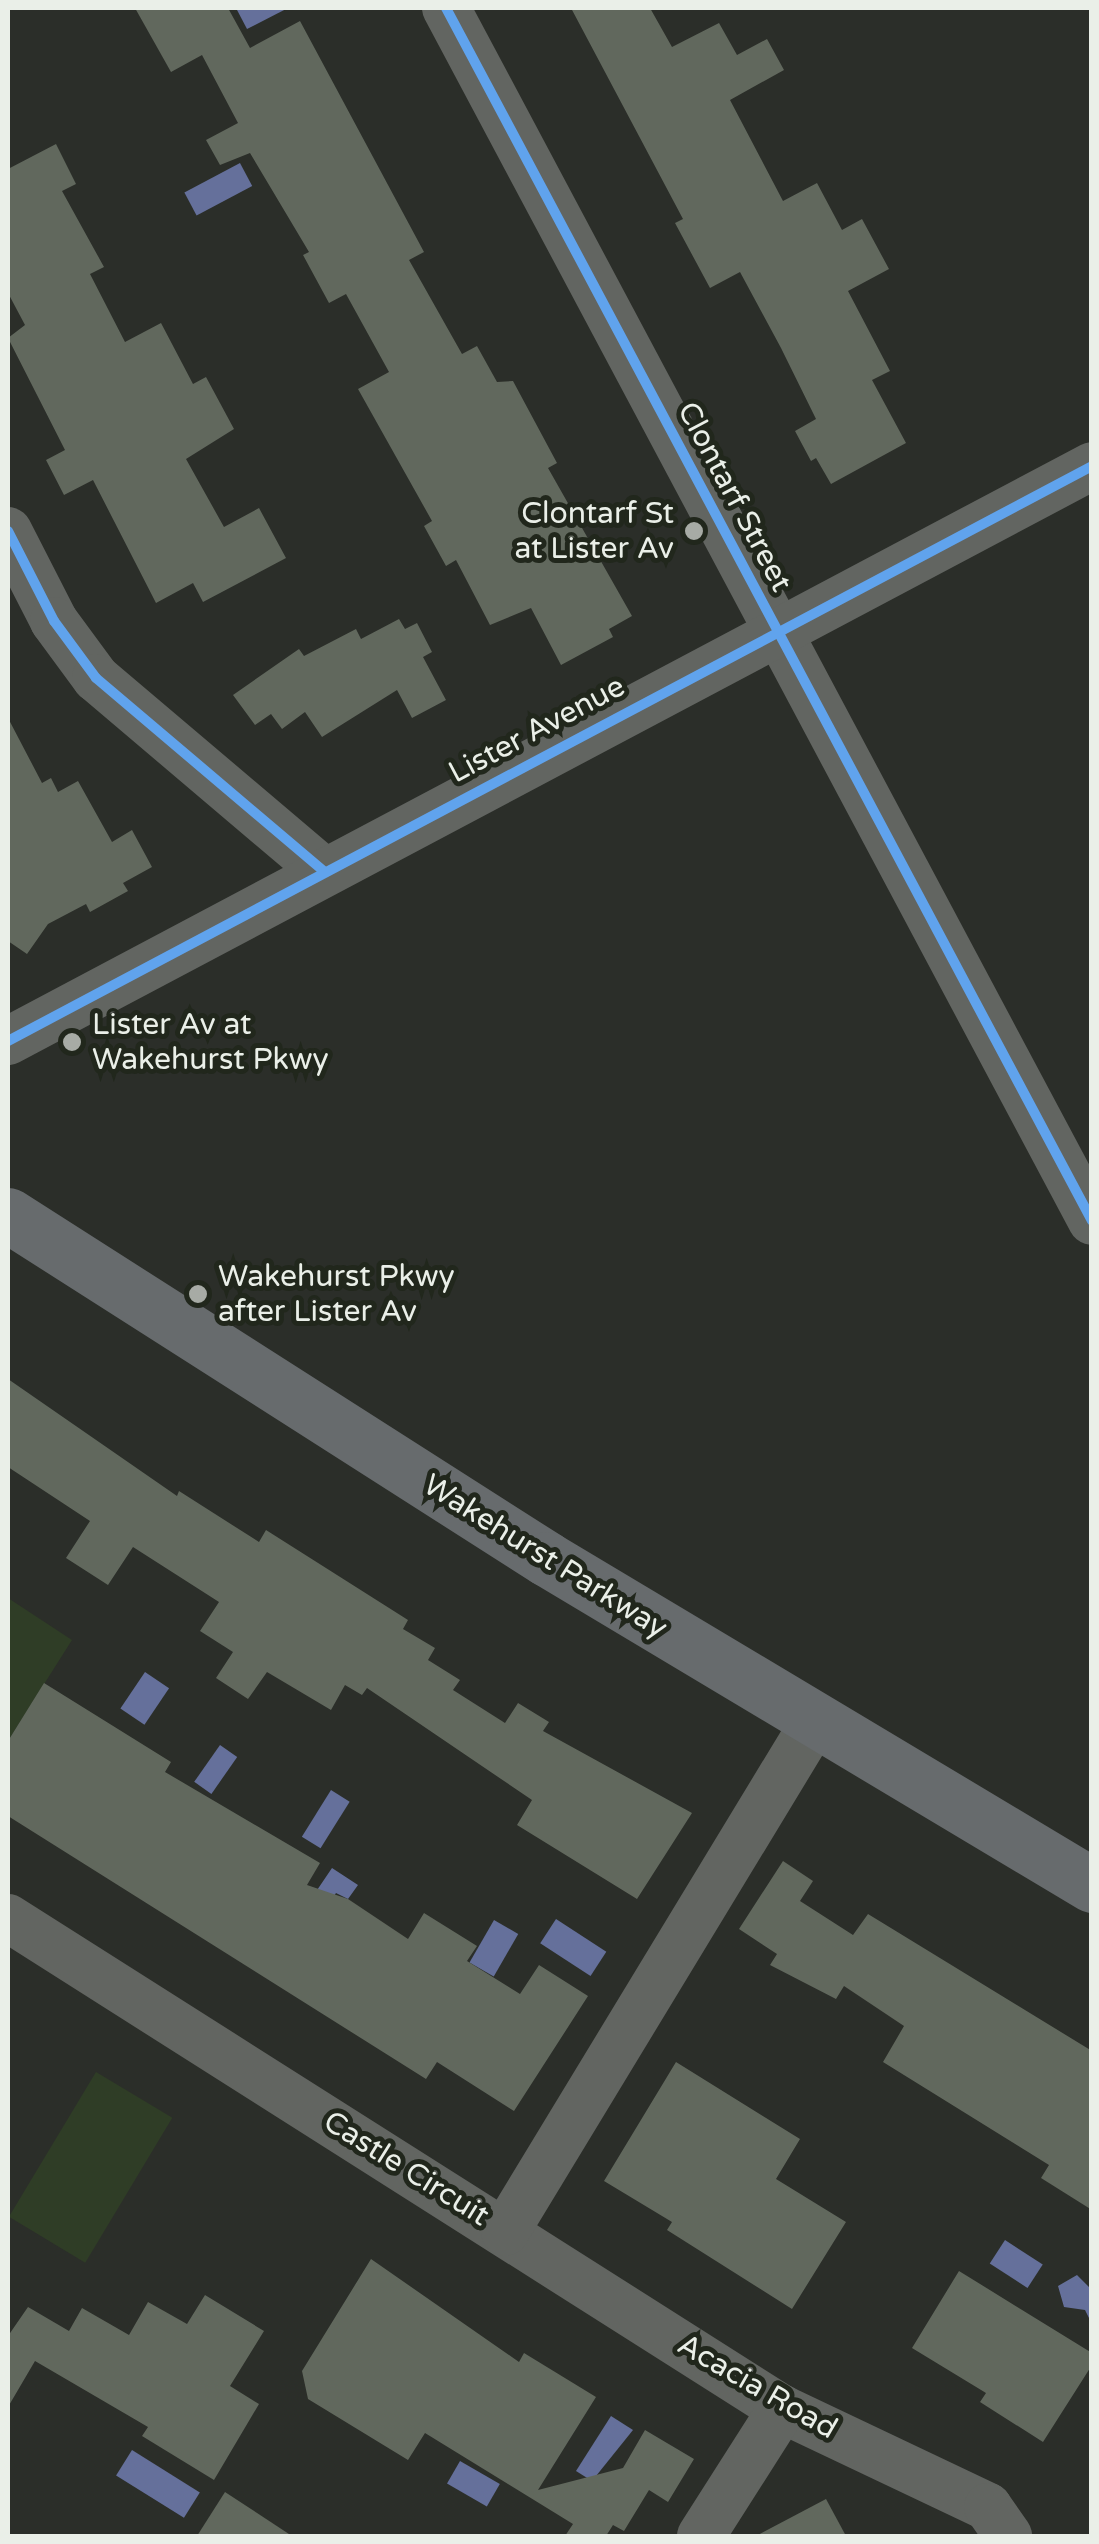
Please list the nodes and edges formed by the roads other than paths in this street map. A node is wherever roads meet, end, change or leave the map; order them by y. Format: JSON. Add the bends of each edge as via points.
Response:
{"nodes":[{"id":1,"x":446,"y":8,"type":"edge"},
{"id":2,"x":1092,"y":466,"type":"edge"},
{"id":3,"x":8,"y":530,"type":"edge"},
{"id":4,"x":776,"y":631,"type":"junction"},
{"id":5,"x":325,"y":872,"type":"junction"},
{"id":6,"x":8,"y":1042,"type":"edge"},
{"id":7,"x":8,"y":1215,"type":"edge"},
{"id":8,"x":1092,"y":1221,"type":"edge"},
{"id":9,"x":814,"y":1724,"type":"junction"},
{"id":10,"x":1092,"y":1885,"type":"edge"},
{"id":11,"x":8,"y":1918,"type":"edge"},
{"id":12,"x":505,"y":2232,"type":"junction"},
{"id":13,"x":782,"y":2410,"type":"junction"},
{"id":14,"x":701,"y":2536,"type":"edge"},
{"id":15,"x":1008,"y":2536,"type":"edge"}],
"edges":[{"from":1,"to":4,"type":"street","name":"Clontarf Street"},
{"from":2,"to":4,"type":"street","name":"Lister Avenue"},
{"from":3,"to":5,"type":"street","via":[[54,620],[96,678]]},
{"from":4,"to":5,"type":"street","name":"Lister Avenue"},
{"from":4,"to":8,"type":"street","name":"Clontarf Street"},
{"from":5,"to":6,"type":"street","name":"Lister Avenue"},
{"from":7,"to":9,"type":"main road","name":"Wakehurst Parkway"},
{"from":9,"to":10,"type":"main road","name":"Wakehurst Parkway"},
{"from":9,"to":12,"type":"street","name":"Castle Circuit"},
{"from":11,"to":12,"type":"street","name":"Castle Circuit"},
{"from":12,"to":13,"type":"street","name":"Acacia Road"},
{"from":13,"to":14,"type":"street"},
{"from":13,"to":15,"type":"street","name":"Acacia Road","via":[[988,2508]]}]}
